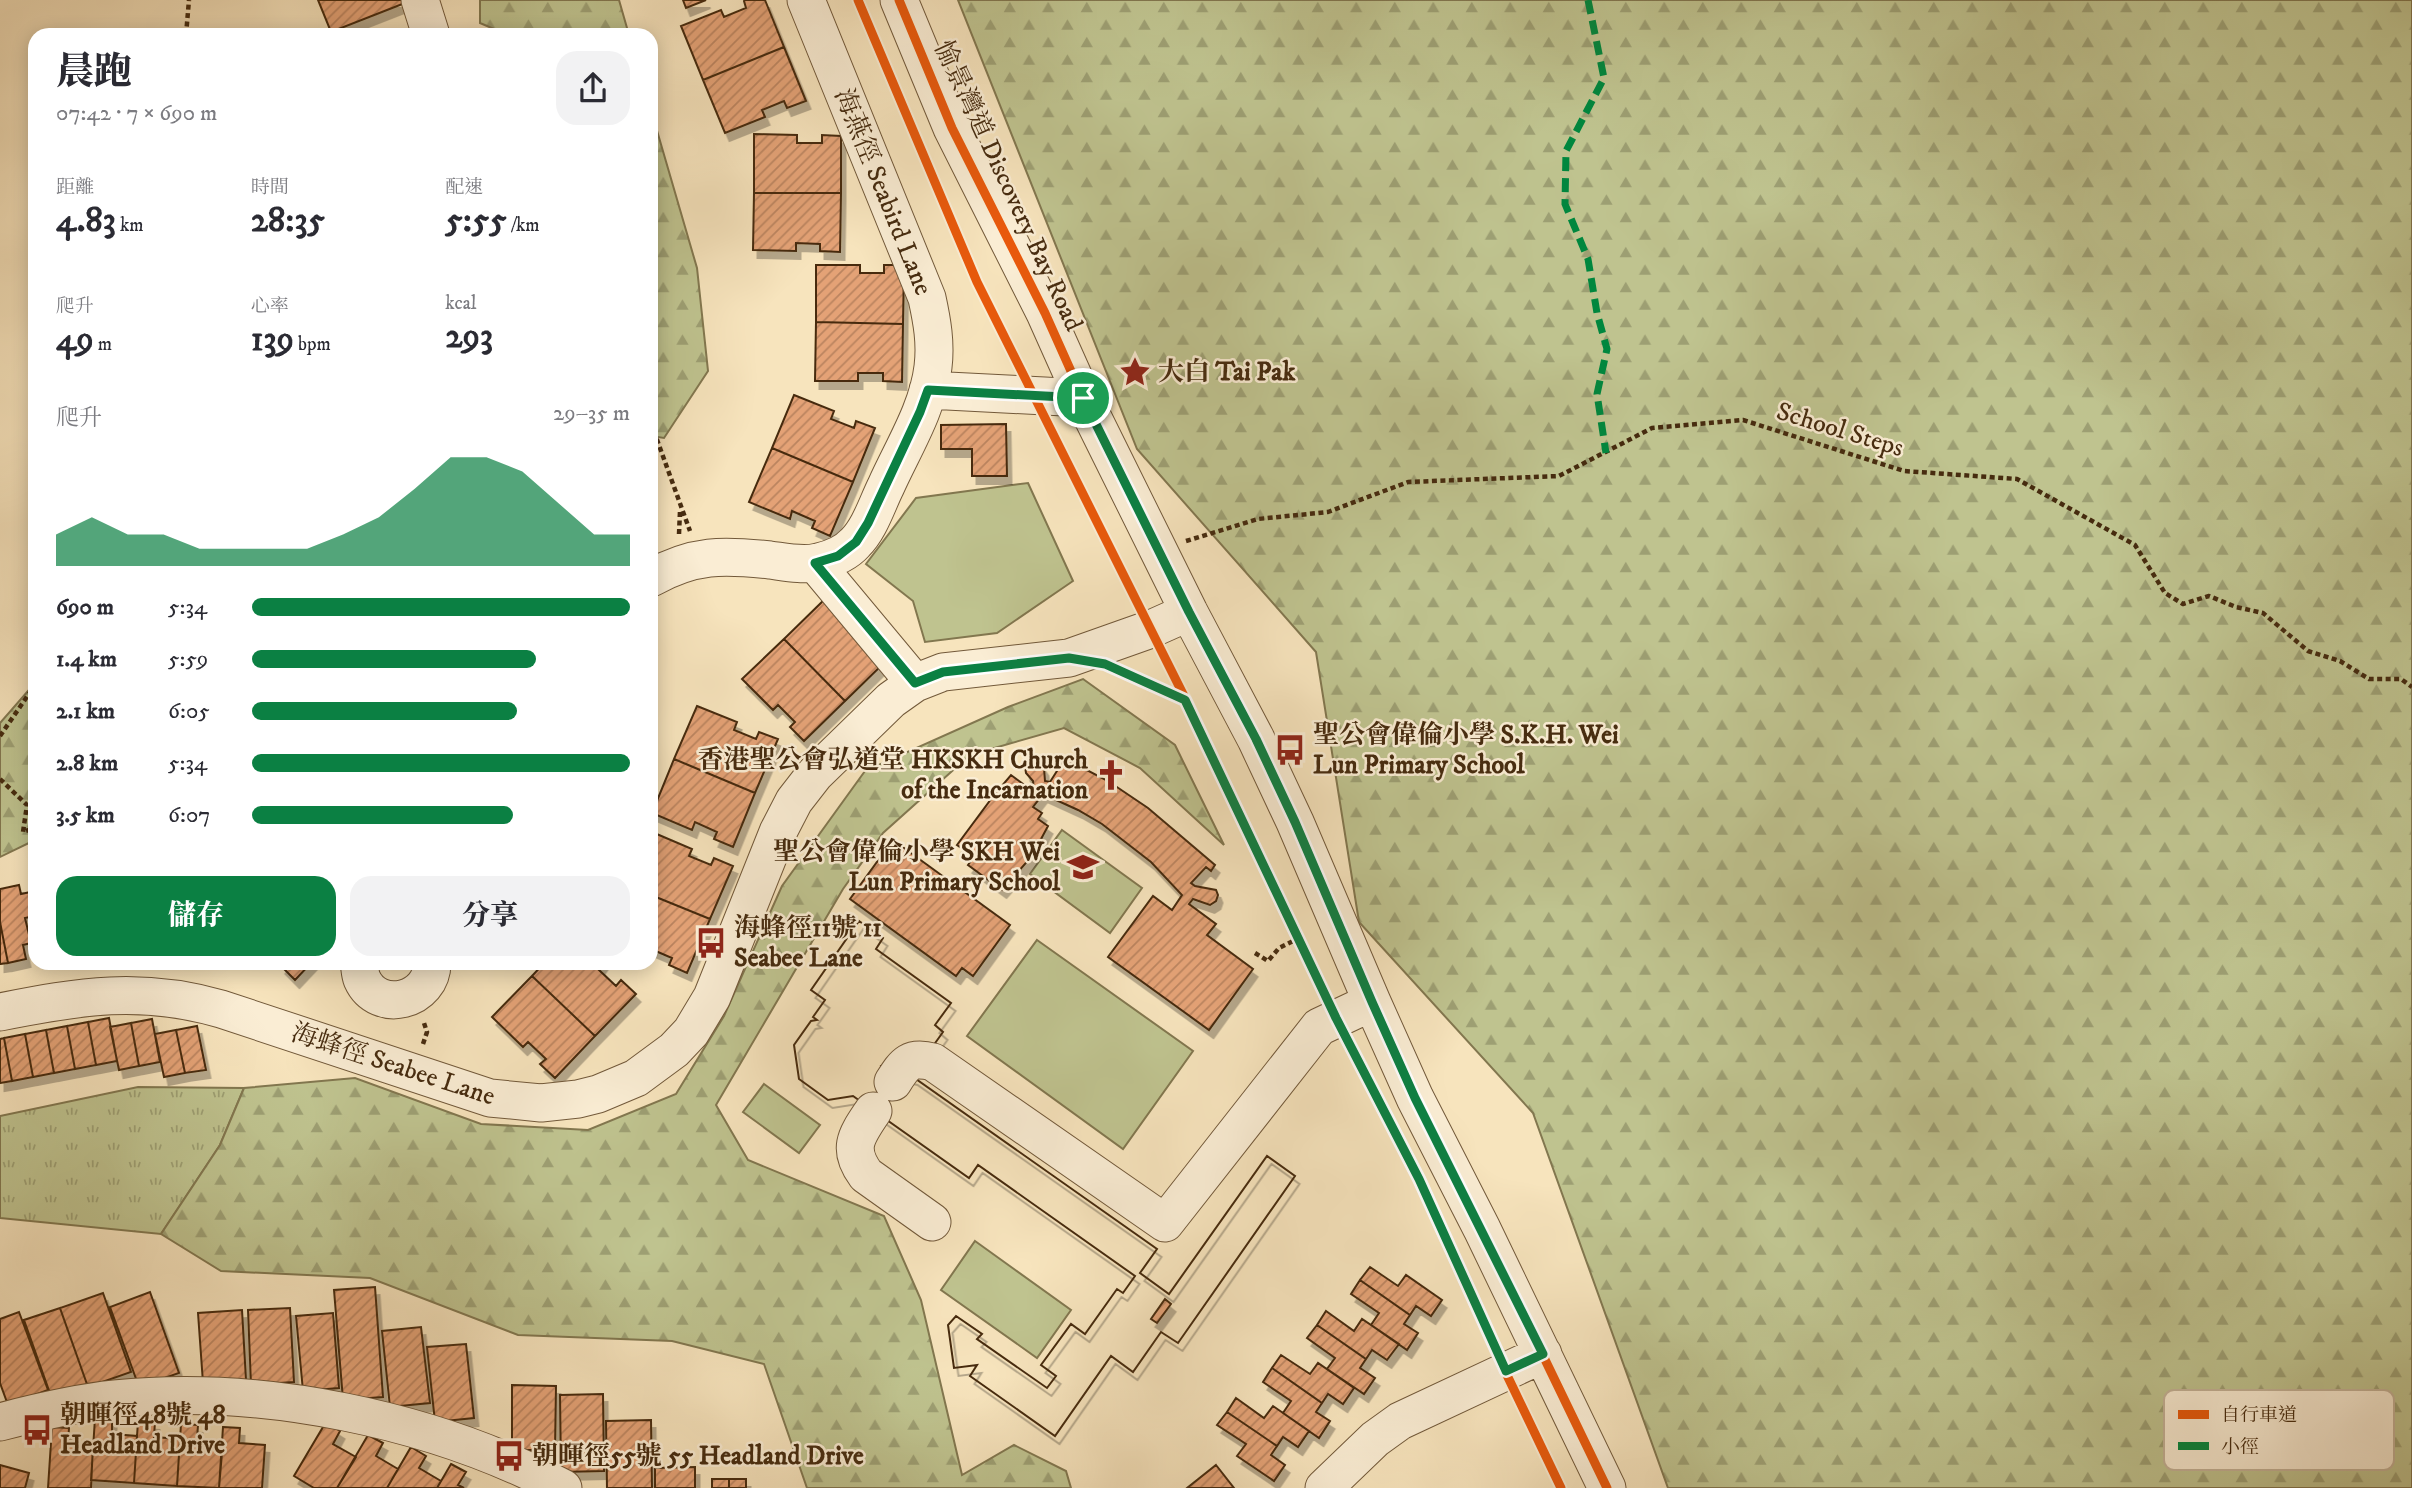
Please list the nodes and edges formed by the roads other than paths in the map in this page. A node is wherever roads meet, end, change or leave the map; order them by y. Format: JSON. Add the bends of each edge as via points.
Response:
{"nodes":[{"id":1,"x":806,"y":0,"type":"edge"},
{"id":2,"x":899,"y":0,"type":"edge"},
{"id":3,"x":928,"y":390,"type":"junction"},
{"id":4,"x":1083,"y":398,"type":"junction"},
{"id":5,"x":815,"y":563,"type":"junction"},
{"id":6,"x":658,"y":575,"type":"edge"},
{"id":7,"x":1189,"y":612,"type":"junction"},
{"id":8,"x":915,"y":683,"type":"junction"},
{"id":9,"x":360,"y":970,"type":"edge"},
{"id":10,"x":424,"y":979,"type":"edge"},
{"id":11,"x":1372,"y":1002,"type":"junction"},
{"id":12,"x":0,"y":1012,"type":"edge"},
{"id":13,"x":932,"y":1222,"type":"dead end"},
{"id":14,"x":1543,"y":1354,"type":"junction"},
{"id":15,"x":0,"y":1422,"type":"edge"},
{"id":16,"x":563,"y":1488,"type":"edge"},
{"id":17,"x":1324,"y":1488,"type":"edge"},
{"id":18,"x":1607,"y":1488,"type":"edge"}],
"edges":[{"from":1,"to":3,"type":"street","name":"海燕徑 Seabird Lane","via":[[927,298],[934,344]]},
{"from":2,"to":4,"type":"street","name":"愉景灣道 Discovery Bay Road","via":[[952,128]]},
{"from":3,"to":4,"type":"street"},
{"from":3,"to":5,"type":"street","name":"海燕徑 Seabird Lane","via":[[856,542],[838,556]]},
{"from":4,"to":7,"type":"street","name":"愉景灣道 Discovery Bay Road"},
{"from":5,"to":6,"type":"street","name":"海燕徑 Seabird Lane","via":[[727,556],[689,562]]},
{"from":5,"to":8,"type":"street"},
{"from":7,"to":8,"type":"street","name":"海蜂徑 Seabee Lane","via":[[1069,658],[943,672]]},
{"from":7,"to":11,"type":"street","name":"愉景灣道 Discovery Bay Road","via":[[1295,822]]},
{"from":8,"to":12,"type":"street","name":"海蜂徑 Seabee Lane","via":[[891,700],[815,774],[794,801],[702,1017],[656,1065],[598,1094],[558,1103],[490,1098],[221,1009],[177,999],[97,995]]},
{"from":9,"to":10,"type":"street","via":[[371,992],[385,1000],[401,1001]]},
{"from":11,"to":13,"type":"street","via":[[1319,1027],[1165,1223],[933,1062],[910,1061],[855,1138],[855,1147],[866,1175]]},
{"from":11,"to":14,"type":"street","name":"愉景灣道 Discovery Bay Road"},
{"from":14,"to":17,"type":"street","via":[[1400,1422],[1375,1439]]},
{"from":14,"to":18,"type":"street","name":"愉景灣道 Discovery Bay Road"},
{"from":15,"to":16,"type":"street","via":[[89,1402],[130,1398],[206,1396],[290,1403],[434,1436],[506,1461]]}]}
